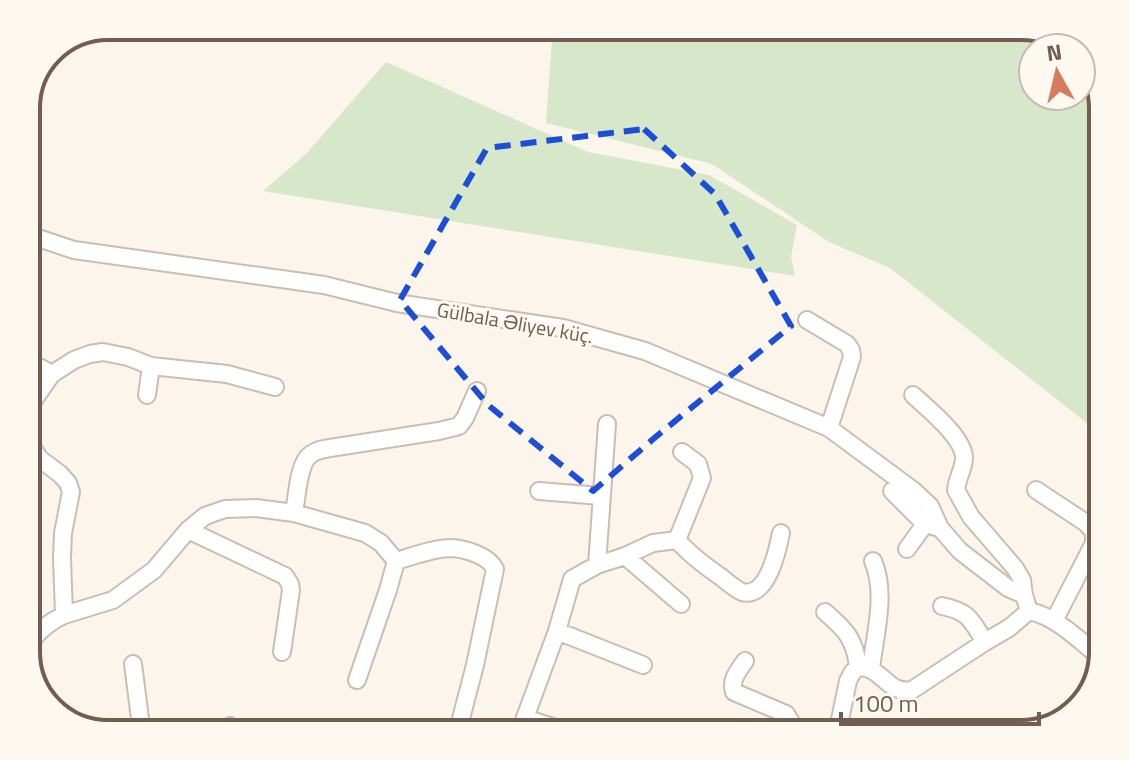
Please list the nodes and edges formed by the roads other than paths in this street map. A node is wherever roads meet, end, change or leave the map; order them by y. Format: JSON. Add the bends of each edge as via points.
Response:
{"nodes":[{"id":1,"x":40,"y":239,"type":"edge"},
{"id":2,"x":807,"y":320,"type":"dead end"},
{"id":3,"x":151,"y":366,"type":"junction"},
{"id":4,"x":40,"y":368,"type":"edge"},
{"id":5,"x":52,"y":374,"type":"junction"},
{"id":6,"x":275,"y":387,"type":"dead end"},
{"id":7,"x":40,"y":391,"type":"edge"},
{"id":8,"x":477,"y":391,"type":"dead end"},
{"id":9,"x":147,"y":395,"type":"dead end"},
{"id":10,"x":913,"y":395,"type":"dead end"},
{"id":11,"x":607,"y":424,"type":"dead end"},
{"id":12,"x":829,"y":428,"type":"junction"},
{"id":13,"x":682,"y":452,"type":"dead end"},
{"id":14,"x":40,"y":459,"type":"edge"},
{"id":15,"x":1036,"y":490,"type":"dead end"},
{"id":16,"x":539,"y":491,"type":"dead end"},
{"id":17,"x":892,"y":491,"type":"dead end"},
{"id":18,"x":601,"y":496,"type":"junction"},
{"id":19,"x":294,"y":513,"type":"junction"},
{"id":20,"x":932,"y":526,"type":"junction"},
{"id":21,"x":1089,"y":526,"type":"edge"},
{"id":22,"x":188,"y":530,"type":"junction"},
{"id":23,"x":781,"y":533,"type":"dead end"},
{"id":24,"x":677,"y":540,"type":"junction"},
{"id":25,"x":907,"y":549,"type":"dead end"},
{"id":26,"x":1089,"y":553,"type":"edge"},
{"id":27,"x":625,"y":556,"type":"junction"},
{"id":28,"x":396,"y":561,"type":"junction"},
{"id":29,"x":873,"y":561,"type":"dead end"},
{"id":30,"x":597,"y":565,"type":"junction"},
{"id":31,"x":1024,"y":595,"type":"junction"},
{"id":32,"x":681,"y":604,"type":"dead end"},
{"id":33,"x":942,"y":606,"type":"dead end"},
{"id":34,"x":1029,"y":611,"type":"junction"},
{"id":35,"x":825,"y":612,"type":"dead end"},
{"id":36,"x":64,"y":615,"type":"junction"},
{"id":37,"x":1054,"y":621,"type":"junction"},
{"id":38,"x":40,"y":631,"type":"edge"},
{"id":39,"x":557,"y":631,"type":"junction"},
{"id":40,"x":985,"y":642,"type":"junction"},
{"id":41,"x":1089,"y":649,"type":"edge"},
{"id":42,"x":282,"y":652,"type":"dead end"},
{"id":43,"x":745,"y":661,"type":"dead end"},
{"id":44,"x":133,"y":664,"type":"dead end"},
{"id":45,"x":643,"y":665,"type":"dead end"},
{"id":46,"x":864,"y":667,"type":"junction"},
{"id":47,"x":357,"y":680,"type":"dead end"},
{"id":48,"x":140,"y":720,"type":"edge"},
{"id":49,"x":461,"y":720,"type":"edge"},
{"id":50,"x":524,"y":720,"type":"edge"},
{"id":51,"x":790,"y":720,"type":"edge"},
{"id":52,"x":840,"y":720,"type":"edge"}],
"edges":[{"from":1,"to":12,"type":"street","name":"Gülbala Əliyev küç.","via":[[74,250],[324,285],[397,303],[563,328],[645,351]]},
{"from":2,"to":12,"type":"street","via":[[851,350]]},
{"from":3,"to":5,"type":"street","via":[[103,352],[74,360]]},
{"from":3,"to":6,"type":"street","via":[[227,374]]},
{"from":3,"to":9,"type":"street"},
{"from":4,"to":5,"type":"street"},
{"from":5,"to":7,"type":"street"},
{"from":8,"to":19,"type":"street","via":[[459,426],[330,448],[307,457]]},
{"from":10,"to":31,"type":"street","via":[[959,443],[964,455],[956,490],[971,517],[1015,568]]},
{"from":11,"to":18,"type":"street"},
{"from":12,"to":20,"type":"street","name":"Gülbala Əliyev küç.","via":[[930,506]]},
{"from":13,"to":24,"type":"street","via":[[698,464],[702,478]]},
{"from":14,"to":36,"type":"street","via":[[60,474],[71,492],[63,533]]},
{"from":15,"to":21,"type":"street"},
{"from":16,"to":18,"type":"street"},
{"from":17,"to":20,"type":"street"},
{"from":18,"to":30,"type":"street"},
{"from":19,"to":22,"type":"street","via":[[225,509]]},
{"from":19,"to":28,"type":"street","via":[[365,533]]},
{"from":20,"to":25,"type":"street"},
{"from":20,"to":31,"type":"street","name":"Gülbala Əliyev küç."},
{"from":22,"to":36,"type":"street","via":[[154,570],[113,600]]},
{"from":22,"to":42,"type":"street","via":[[285,576],[291,590]]},
{"from":23,"to":24,"type":"street","via":[[768,575],[749,592],[716,574]]},
{"from":24,"to":27,"type":"street","via":[[653,543]]},
{"from":26,"to":37,"type":"street"},
{"from":27,"to":30,"type":"street"},
{"from":27,"to":32,"type":"street"},
{"from":28,"to":47,"type":"street"},
{"from":28,"to":49,"type":"street","via":[[452,548],[492,561],[495,569]]},
{"from":29,"to":46,"type":"street","via":[[879,613]]},
{"from":30,"to":39,"type":"street","via":[[572,579]]},
{"from":31,"to":34,"type":"street"},
{"from":33,"to":40,"type":"street","via":[[966,614]]},
{"from":34,"to":37,"type":"street"},
{"from":34,"to":40,"type":"street"},
{"from":35,"to":46,"type":"street","via":[[848,635]]},
{"from":36,"to":38,"type":"street"},
{"from":37,"to":41,"type":"street"},
{"from":39,"to":45,"type":"street"},
{"from":39,"to":50,"type":"street"},
{"from":40,"to":46,"type":"street","via":[[905,692]]},
{"from":43,"to":51,"type":"street","via":[[733,679],[734,692]]},
{"from":44,"to":48,"type":"street"},
{"from":46,"to":52,"type":"street","via":[[848,681]]}]}
